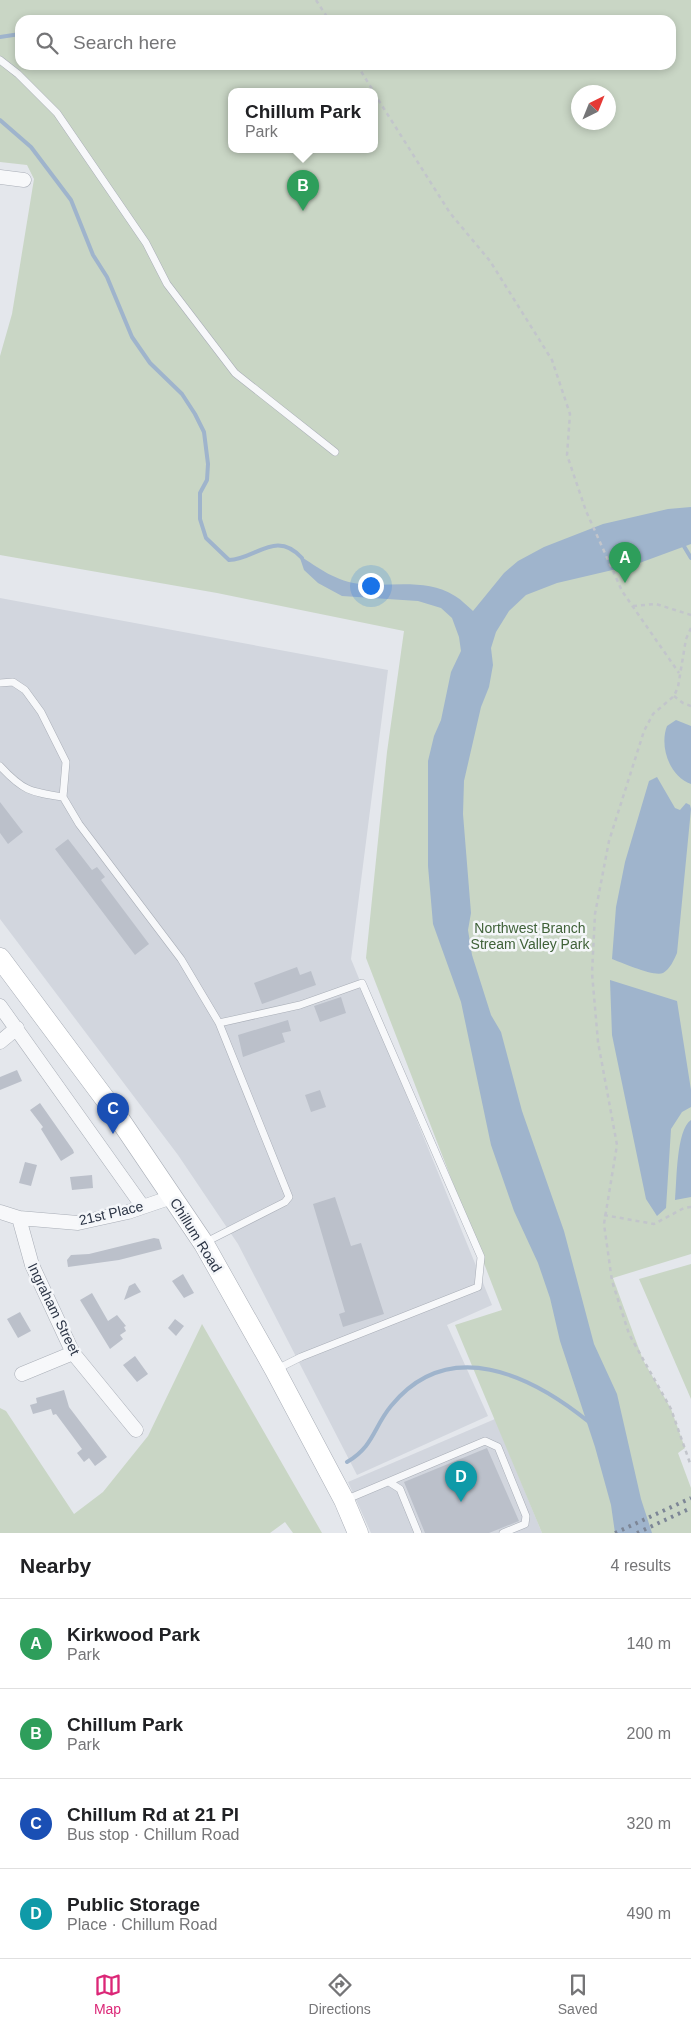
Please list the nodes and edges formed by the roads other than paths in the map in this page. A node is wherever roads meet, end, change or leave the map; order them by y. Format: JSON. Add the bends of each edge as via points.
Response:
{"nodes":[{"id":1,"x":0,"y":60,"type":"edge"},
{"id":2,"x":0,"y":177,"type":"edge"},
{"id":3,"x":24,"y":180,"type":"dead end"},
{"id":4,"x":335,"y":452,"type":"dead end"},
{"id":5,"x":0,"y":683,"type":"edge"},
{"id":6,"x":0,"y":766,"type":"edge"},
{"id":7,"x":63,"y":797,"type":"junction"},
{"id":8,"x":0,"y":958,"type":"edge"},
{"id":9,"x":0,"y":1006,"type":"edge"},
{"id":10,"x":219,"y":1023,"type":"junction"},
{"id":11,"x":17,"y":1028,"type":"junction"},
{"id":12,"x":0,"y":1042,"type":"edge"},
{"id":13,"x":172,"y":1197,"type":"junction"},
{"id":14,"x":143,"y":1207,"type":"junction"},
{"id":15,"x":0,"y":1212,"type":"edge"},
{"id":16,"x":19,"y":1218,"type":"junction"},
{"id":17,"x":204,"y":1244,"type":"junction"},
{"id":18,"x":73,"y":1353,"type":"junction"},
{"id":19,"x":275,"y":1370,"type":"junction"},
{"id":20,"x":22,"y":1374,"type":"dead end"},
{"id":21,"x":136,"y":1430,"type":"dead end"},
{"id":22,"x":389,"y":1482,"type":"junction"},
{"id":23,"x":344,"y":1500,"type":"junction"},
{"id":24,"x":358,"y":1533,"type":"edge"},
{"id":25,"x":418,"y":1533,"type":"edge"},
{"id":26,"x":504,"y":1533,"type":"edge"}],
"edges":[{"from":1,"to":4,"type":"lane","via":[[57,113],[146,243],[167,284],[235,373]]},
{"from":2,"to":3,"type":"street"},
{"from":5,"to":7,"type":"lane","via":[[13,682],[25,690],[41,712],[66,762]]},
{"from":6,"to":7,"type":"lane","via":[[30,792]]},
{"from":7,"to":10,"type":"lane","via":[[79,824],[181,960]]},
{"from":8,"to":13,"type":"main road","name":"Chillum Road","via":[[114,1111]]},
{"from":9,"to":11,"type":"street"},
{"from":10,"to":17,"type":"lane","via":[[289,1197],[286,1202]]},
{"from":10,"to":19,"type":"lane","via":[[300,1005],[362,983],[481,1257],[478,1286]]},
{"from":11,"to":12,"type":"street"},
{"from":11,"to":14,"type":"street"},
{"from":13,"to":14,"type":"street","name":"21st Place"},
{"from":13,"to":17,"type":"main road","name":"Chillum Road"},
{"from":14,"to":16,"type":"street","name":"21st Place","via":[[78,1223]]},
{"from":15,"to":16,"type":"street"},
{"from":16,"to":18,"type":"street","name":"Ingraham Street","via":[[32,1265]]},
{"from":17,"to":19,"type":"main road","name":"Chillum Road"},
{"from":18,"to":20,"type":"street"},
{"from":18,"to":21,"type":"street","name":"Ingraham Street"},
{"from":19,"to":23,"type":"main road","name":"Chillum Road"},
{"from":22,"to":23,"type":"lane"},
{"from":22,"to":25,"type":"lane","via":[[400,1489]]},
{"from":22,"to":26,"type":"lane","via":[[485,1441],[498,1447],[526,1516],[525,1524]]},
{"from":23,"to":24,"type":"main road","name":"Chillum Road"}]}
